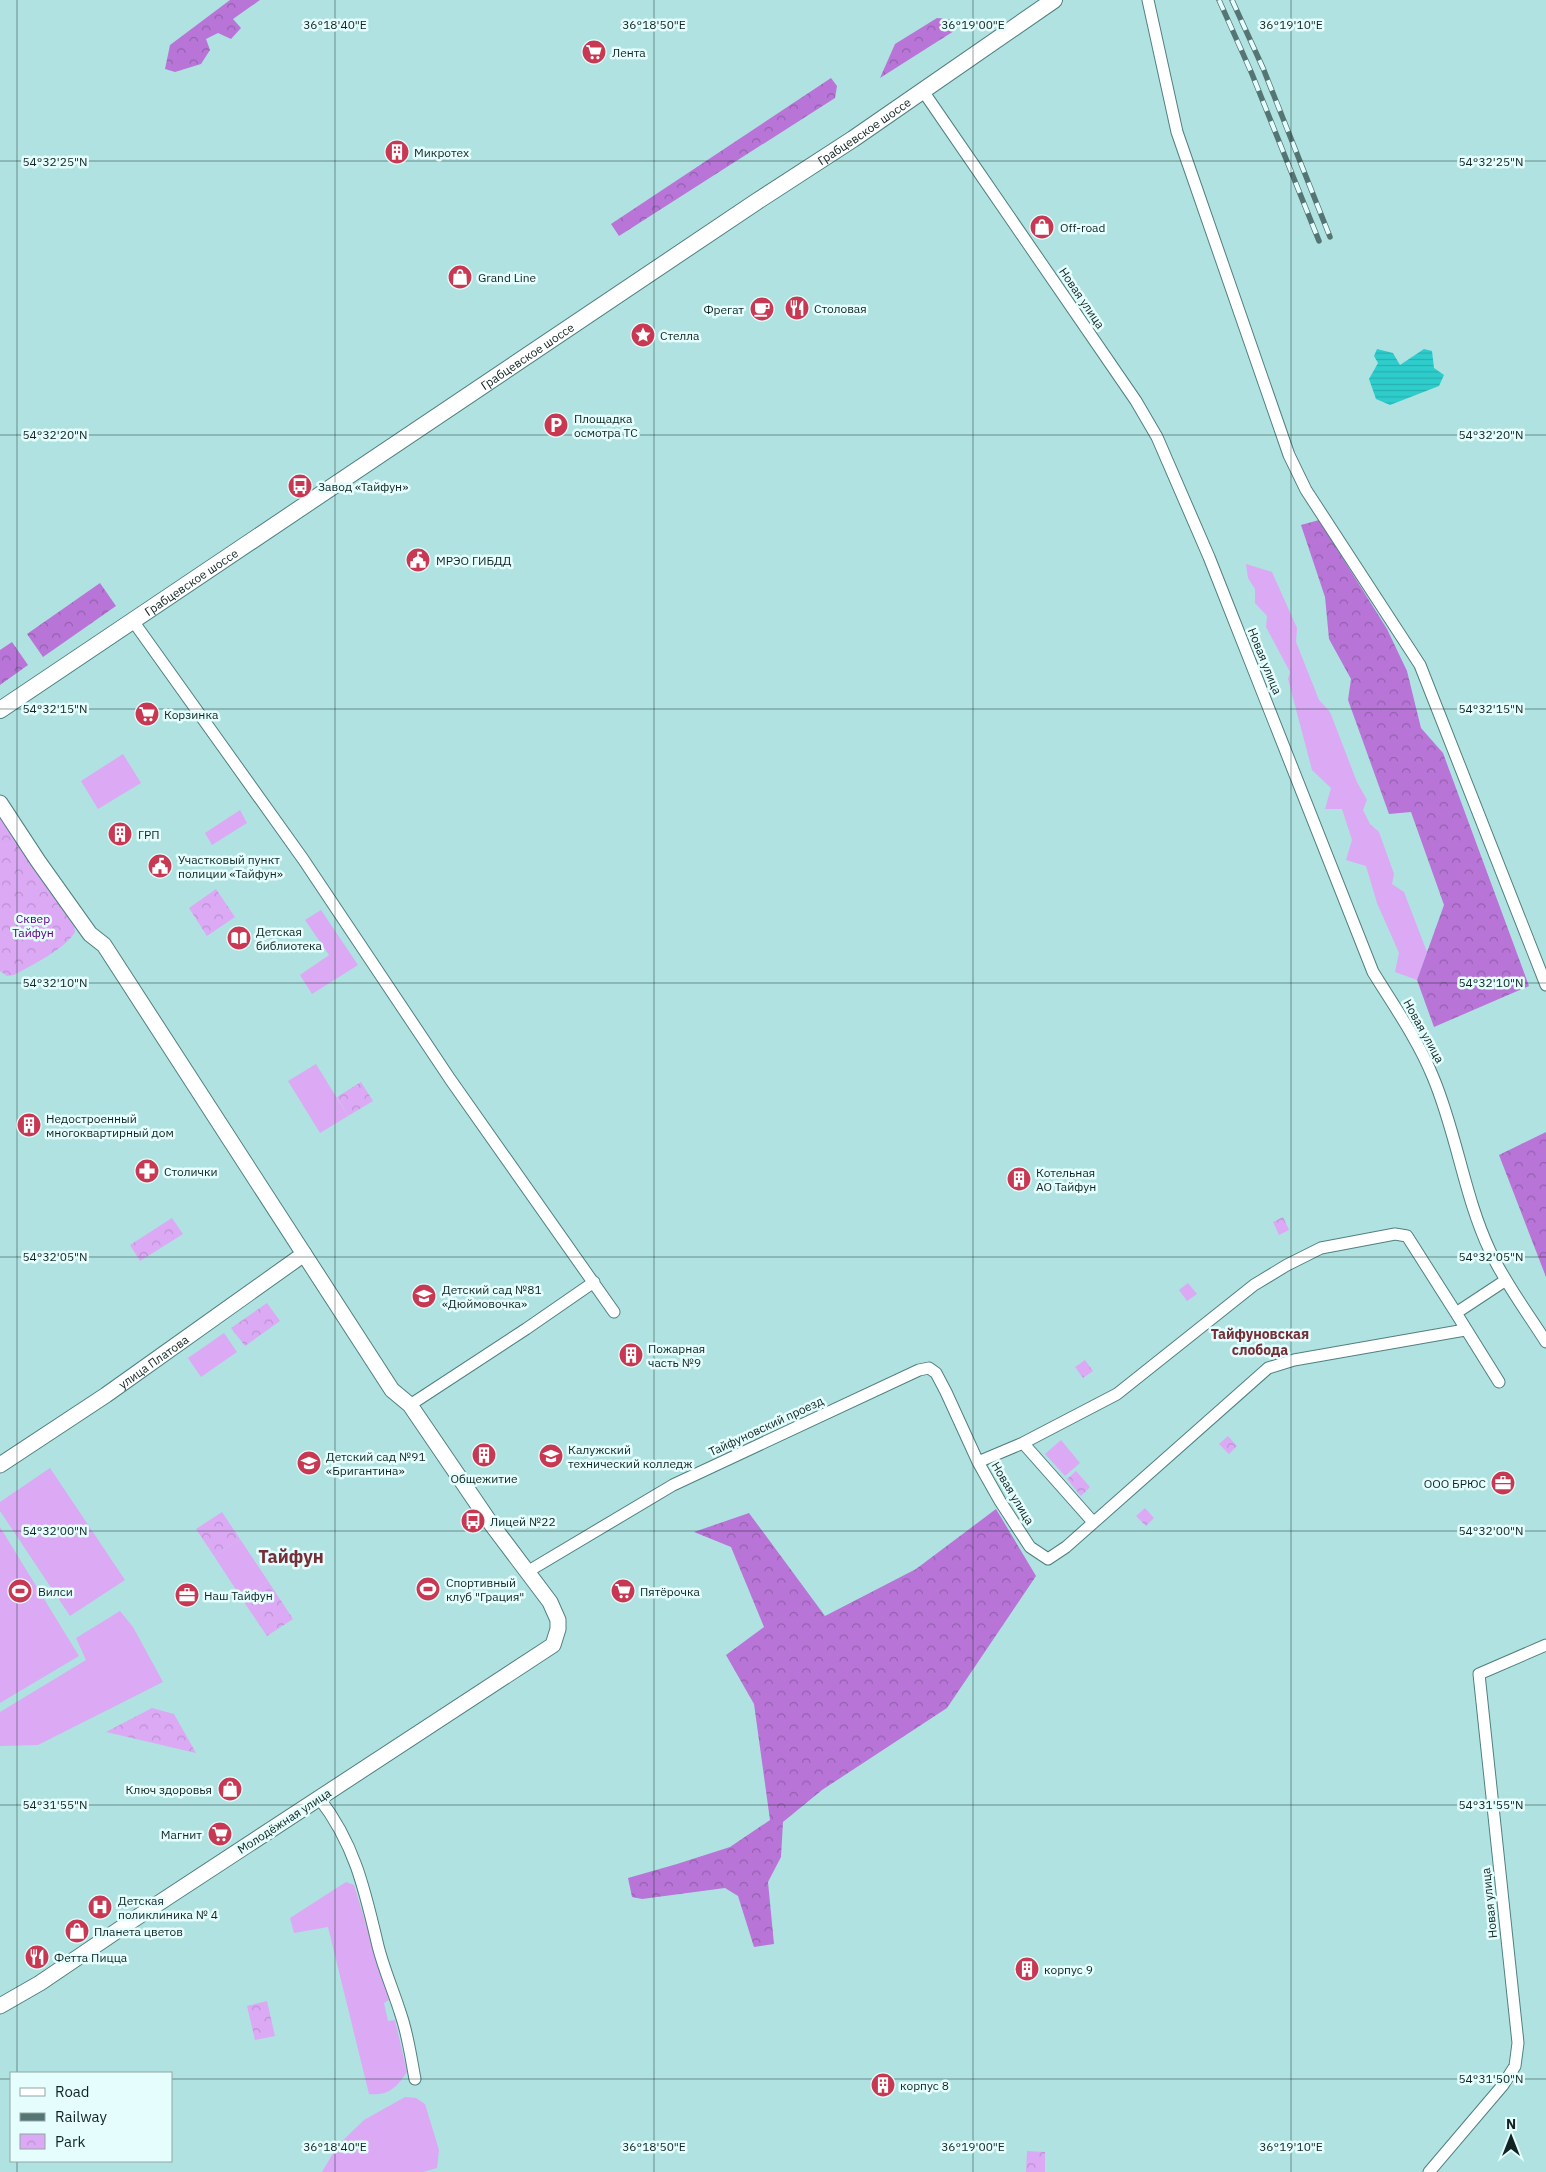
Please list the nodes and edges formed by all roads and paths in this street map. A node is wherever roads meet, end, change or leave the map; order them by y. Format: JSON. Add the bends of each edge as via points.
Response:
{"nodes":[{"id":1,"x":1054,"y":0,"type":"edge"},
{"id":2,"x":1148,"y":0,"type":"edge"},
{"id":3,"x":923,"y":91,"type":"junction"},
{"id":4,"x":133,"y":621,"type":"junction"},
{"id":5,"x":0,"y":710,"type":"edge"},
{"id":6,"x":0,"y":803,"type":"edge"},
{"id":7,"x":1546,"y":984,"type":"edge"},
{"id":8,"x":304,"y":1254,"type":"junction"},
{"id":9,"x":1506,"y":1280,"type":"junction"},
{"id":10,"x":594,"y":1282,"type":"junction"},
{"id":11,"x":614,"y":1312,"type":"dead end"},
{"id":12,"x":1456,"y":1313,"type":"junction"},
{"id":13,"x":1465,"y":1330,"type":"junction"},
{"id":14,"x":1546,"y":1342,"type":"edge"},
{"id":15,"x":1500,"y":1382,"type":"dead end"},
{"id":16,"x":410,"y":1405,"type":"junction"},
{"id":17,"x":1023,"y":1443,"type":"junction"},
{"id":18,"x":978,"y":1462,"type":"junction"},
{"id":19,"x":0,"y":1465,"type":"edge"},
{"id":20,"x":1093,"y":1522,"type":"junction"},
{"id":21,"x":526,"y":1572,"type":"junction"},
{"id":22,"x":1546,"y":1645,"type":"edge"},
{"id":23,"x":319,"y":1798,"type":"junction"},
{"id":24,"x":0,"y":2006,"type":"edge"},
{"id":25,"x":415,"y":2079,"type":"dead end"},
{"id":26,"x":1429,"y":2172,"type":"edge"}],
"edges":[{"from":1,"to":3,"type":"main road","name":"Грабцевское шоссе"},
{"from":2,"to":7,"type":"street","via":[[1177,132],[1289,455],[1306,490],[1420,665]]},
{"from":3,"to":4,"type":"main road","name":"Грабцевское шоссе"},
{"from":3,"to":9,"type":"street","name":"Новая улица","via":[[1136,401],[1157,437],[1212,566],[1373,972],[1434,1078],[1454,1136],[1472,1205],[1490,1251]]},
{"from":4,"to":5,"type":"main road","name":"Грабцевское шоссе"},
{"from":4,"to":10,"type":"street","via":[[303,859],[450,1079]]},
{"from":6,"to":8,"type":"street","via":[[90,934],[104,945]]},
{"from":8,"to":16,"type":"street","via":[[392,1390]]},
{"from":8,"to":19,"type":"street","name":"улица Платова","via":[[106,1395]]},
{"from":9,"to":12,"type":"street"},
{"from":9,"to":14,"type":"street","name":"Новая улица"},
{"from":10,"to":11,"type":"street"},
{"from":10,"to":16,"type":"street"},
{"from":12,"to":13,"type":"street","name":"Новая улица"},
{"from":12,"to":17,"type":"street","name":"Новая улица","via":[[1407,1236],[1395,1234],[1322,1248],[1254,1285],[1117,1394]]},
{"from":13,"to":15,"type":"street","name":"Новая улица"},
{"from":13,"to":20,"type":"street","name":"Новая улица","via":[[1294,1360],[1268,1368]]},
{"from":16,"to":21,"type":"street"},
{"from":17,"to":18,"type":"street","name":"Новая улица"},
{"from":17,"to":20,"type":"street"},
{"from":18,"to":20,"type":"street","name":"Новая улица","via":[[1030,1547],[1048,1559]]},
{"from":18,"to":21,"type":"street","name":"Тайфуновский проезд","via":[[936,1373],[929,1368],[919,1370],[673,1485]]},
{"from":21,"to":23,"type":"street","name":"Молодёжная улица","via":[[550,1602],[558,1620],[553,1645]]},
{"from":22,"to":26,"type":"street","name":"Новая улица","via":[[1479,1674],[1518,2043],[1515,2066],[1503,2085]]},
{"from":23,"to":24,"type":"street","name":"Молодёжная улица","via":[[40,1983]]},
{"from":23,"to":25,"type":"street","via":[[335,1818],[354,1858],[378,1947],[402,2015]]}]}
